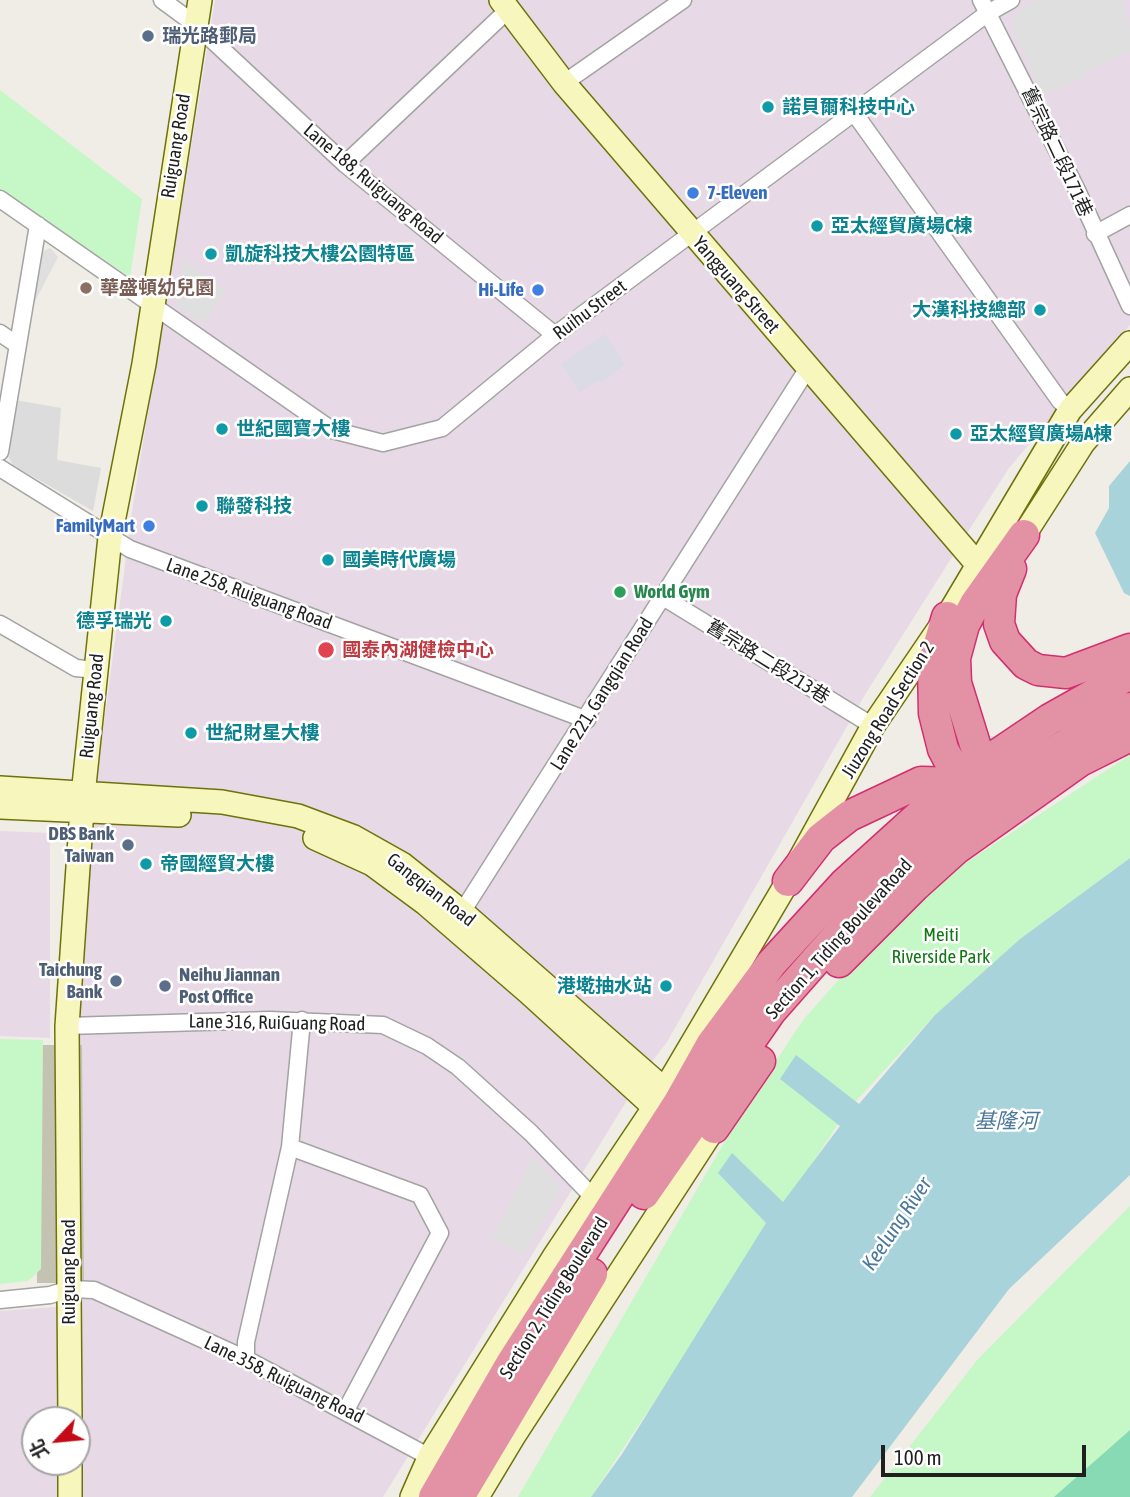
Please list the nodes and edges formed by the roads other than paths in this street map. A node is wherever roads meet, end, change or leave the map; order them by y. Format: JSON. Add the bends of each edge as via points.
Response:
{"nodes":[{"id":1,"x":162,"y":0,"type":"edge"},
{"id":2,"x":200,"y":0,"type":"edge"},
{"id":3,"x":683,"y":0,"type":"edge"},
{"id":4,"x":1011,"y":0,"type":"edge"},
{"id":5,"x":505,"y":5,"type":"edge"},
{"id":6,"x":985,"y":6,"type":"edge"},
{"id":7,"x":196,"y":25,"type":"junction"},
{"id":8,"x":564,"y":83,"type":"junction"},
{"id":9,"x":855,"y":114,"type":"junction"},
{"id":10,"x":345,"y":164,"type":"junction"},
{"id":11,"x":0,"y":199,"type":"edge"},
{"id":12,"x":1130,"y":215,"type":"edge"},
{"id":13,"x":38,"y":225,"type":"junction"},
{"id":14,"x":692,"y":234,"type":"junction"},
{"id":15,"x":1095,"y":234,"type":"junction"},
{"id":16,"x":152,"y":305,"type":"junction"},
{"id":17,"x":1130,"y":306,"type":"edge"},
{"id":18,"x":0,"y":333,"type":"edge"},
{"id":19,"x":555,"y":335,"type":"junction"},
{"id":20,"x":1130,"y":342,"type":"edge"},
{"id":21,"x":16,"y":344,"type":"junction"},
{"id":22,"x":808,"y":368,"type":"junction"},
{"id":23,"x":1130,"y":389,"type":"edge"},
{"id":24,"x":1070,"y":410,"type":"junction"},
{"id":25,"x":0,"y":452,"type":"edge"},
{"id":26,"x":0,"y":468,"type":"edge"},
{"id":27,"x":1024,"y":535,"type":"junction"},
{"id":28,"x":110,"y":537,"type":"junction"},
{"id":29,"x":978,"y":565,"type":"junction"},
{"id":30,"x":663,"y":597,"type":"junction"},
{"id":31,"x":947,"y":617,"type":"junction"},
{"id":32,"x":0,"y":624,"type":"edge"},
{"id":33,"x":1130,"y":649,"type":"edge"},
{"id":34,"x":96,"y":670,"type":"junction"},
{"id":35,"x":1130,"y":674,"type":"edge"},
{"id":36,"x":1130,"y":708,"type":"edge"},
{"id":37,"x":587,"y":720,"type":"junction"},
{"id":38,"x":873,"y":726,"type":"junction"},
{"id":39,"x":1130,"y":736,"type":"edge"},
{"id":40,"x":971,"y":774,"type":"junction"},
{"id":41,"x":0,"y":788,"type":"edge"},
{"id":42,"x":991,"y":794,"type":"junction"},
{"id":43,"x":82,"y":803,"type":"junction"},
{"id":44,"x":0,"y":807,"type":"edge"},
{"id":45,"x":788,"y":881,"type":"junction"},
{"id":46,"x":462,"y":912,"type":"junction"},
{"id":47,"x":302,"y":1020,"type":"junction"},
{"id":48,"x":67,"y":1026,"type":"junction"},
{"id":49,"x":683,"y":1118,"type":"junction"},
{"id":50,"x":290,"y":1147,"type":"junction"},
{"id":51,"x":592,"y":1196,"type":"junction"},
{"id":52,"x":69,"y":1289,"type":"junction"},
{"id":53,"x":0,"y":1300,"type":"edge"},
{"id":54,"x":246,"y":1359,"type":"junction"},
{"id":55,"x":70,"y":1406,"type":"edge"},
{"id":56,"x":346,"y":1410,"type":"junction"},
{"id":57,"x":70,"y":1476,"type":"edge"},
{"id":58,"x":466,"y":1482,"type":"edge"},
{"id":59,"x":70,"y":1497,"type":"edge"},
{"id":60,"x":412,"y":1497,"type":"edge"},
{"id":61,"x":434,"y":1497,"type":"edge"}],
"edges":[{"from":1,"to":7,"type":"street","name":"Lane 188, Ruiguang Road"},
{"from":2,"to":7,"type":"street","name":"Ruiguang Road"},
{"from":3,"to":8,"type":"street"},
{"from":4,"to":6,"type":"street","name":"Ruihu Street"},
{"from":5,"to":8,"type":"street","name":"Yangguang Street"},
{"from":5,"to":10,"type":"street"},
{"from":6,"to":9,"type":"street","name":"Ruihu Street"},
{"from":6,"to":15,"type":"street","name":"舊宗路二段171巷"},
{"from":7,"to":10,"type":"street","name":"Lane 188, Ruiguang Road"},
{"from":7,"to":16,"type":"street","name":"Ruiguang Road"},
{"from":8,"to":14,"type":"street","name":"Yangguang Street"},
{"from":9,"to":14,"type":"street","name":"Ruihu Street"},
{"from":9,"to":24,"type":"street"},
{"from":10,"to":19,"type":"street","name":"Lane 188, Ruiguang Road"},
{"from":11,"to":13,"type":"street","name":"Ruihu Street"},
{"from":12,"to":15,"type":"street"},
{"from":13,"to":16,"type":"street","name":"Ruihu Street"},
{"from":13,"to":21,"type":"street"},
{"from":14,"to":19,"type":"street","name":"Ruihu Street"},
{"from":14,"to":22,"type":"street","name":"Yangguang Street"},
{"from":15,"to":17,"type":"street","name":"舊宗路二段171巷"},
{"from":16,"to":19,"type":"street","name":"Ruihu Street","via":[[332,430],[383,443],[442,428]]},
{"from":16,"to":28,"type":"street","name":"Ruiguang Road"},
{"from":18,"to":21,"type":"street"},
{"from":20,"to":24,"type":"street","name":"Jiuzong Road Section 2"},
{"from":21,"to":25,"type":"street"},
{"from":22,"to":29,"type":"street","name":"Yangguang Street"},
{"from":22,"to":30,"type":"street","name":"Lane 221, Gangqian Road"},
{"from":23,"to":27,"type":"street","via":[[1083,443]]},
{"from":24,"to":29,"type":"street","name":"Jiuzong Road Section 2"},
{"from":26,"to":28,"type":"street","name":"Lane 258, Ruiguang Road"},
{"from":27,"to":33,"type":"highway","via":[[999,609],[999,624],[1013,653],[1038,670],[1066,673]]},
{"from":27,"to":40,"type":"highway","via":[[975,604],[955,659]]},
{"from":28,"to":34,"type":"street","name":"Ruiguang Road"},
{"from":28,"to":37,"type":"street","name":"Lane 258, Ruiguang Road","via":[[130,549]]},
{"from":29,"to":31,"type":"street","name":"Jiuzong Road Section 2"},
{"from":30,"to":37,"type":"street","name":"Lane 221, Gangqian Road"},
{"from":30,"to":38,"type":"street","name":"舊宗路二段213巷"},
{"from":31,"to":38,"type":"street","name":"Jiuzong Road Section 2"},
{"from":31,"to":40,"type":"highway","via":[[933,664],[934,713],[943,749]]},
{"from":32,"to":34,"type":"street","via":[[76,668]]},
{"from":34,"to":43,"type":"street","name":"Ruiguang Road"},
{"from":35,"to":40,"type":"highway","name":"Section 1, Tiding BoulevaRoad","via":[[1050,719]]},
{"from":36,"to":42,"type":"highway","name":"Section 1, Tiding BoulevaRoad"},
{"from":37,"to":46,"type":"street","name":"Lane 221, Gangqian Road"},
{"from":38,"to":45,"type":"street","name":"Jiuzong Road Section 2"},
{"from":39,"to":49,"type":"highway","via":[[1080,761],[956,849],[816,986],[770,1046]]},
{"from":40,"to":42,"type":"highway"},
{"from":40,"to":45,"type":"highway","via":[[921,782],[849,816],[821,838]]},
{"from":40,"to":49,"type":"highway","name":"Section 1, Tiding BoulevaRoad","via":[[878,851],[764,974],[711,1045]]},
{"from":41,"to":43,"type":"street","name":"Gangqian Road"},
{"from":42,"to":49,"type":"highway","name":"Section 1, Tiding BoulevaRoad","via":[[884,883]]},
{"from":43,"to":44,"type":"street","name":"Gangqian Road"},
{"from":43,"to":46,"type":"street","name":"Gangqian Road","via":[[222,802],[298,816],[354,837],[402,864]]},
{"from":43,"to":48,"type":"street","name":"Ruiguang Road"},
{"from":43,"to":49,"type":"street","name":"Gangqian Road","via":[[252,818],[317,839],[372,864]]},
{"from":45,"to":49,"type":"street","name":"Jiuzong Road Section 2"},
{"from":46,"to":49,"type":"street","name":"Gangqian Road"},
{"from":47,"to":48,"type":"street","name":"Lane 316, RuiGuang Road"},
{"from":47,"to":50,"type":"street"},
{"from":47,"to":51,"type":"street","name":"Lane 316, RuiGuang Road","via":[[383,1025],[427,1045],[531,1133]]},
{"from":48,"to":52,"type":"street","name":"Ruiguang Road"},
{"from":49,"to":51,"type":"street","name":"Section 2, Tiding Boulevard"},
{"from":49,"to":58,"type":"highway","name":"Section 2, Tiding Boulevard"},
{"from":50,"to":54,"type":"street"},
{"from":50,"to":56,"type":"street","via":[[420,1195],[440,1233]]},
{"from":51,"to":58,"type":"street","name":"Section 2, Tiding Boulevard"},
{"from":52,"to":53,"type":"street"},
{"from":52,"to":54,"type":"street","name":"Lane 358, Ruiguang Road","via":[[94,1290]]},
{"from":52,"to":55,"type":"street","name":"Ruiguang Road"},
{"from":54,"to":56,"type":"street","name":"Lane 358, Ruiguang Road"},
{"from":56,"to":58,"type":"street","name":"Lane 358, Ruiguang Road"},
{"from":57,"to":59,"type":"street"},
{"from":58,"to":60,"type":"street","name":"Section 2, Tiding Boulevard"},
{"from":58,"to":61,"type":"highway","name":"Section 2, Tiding Boulevard"}]}
